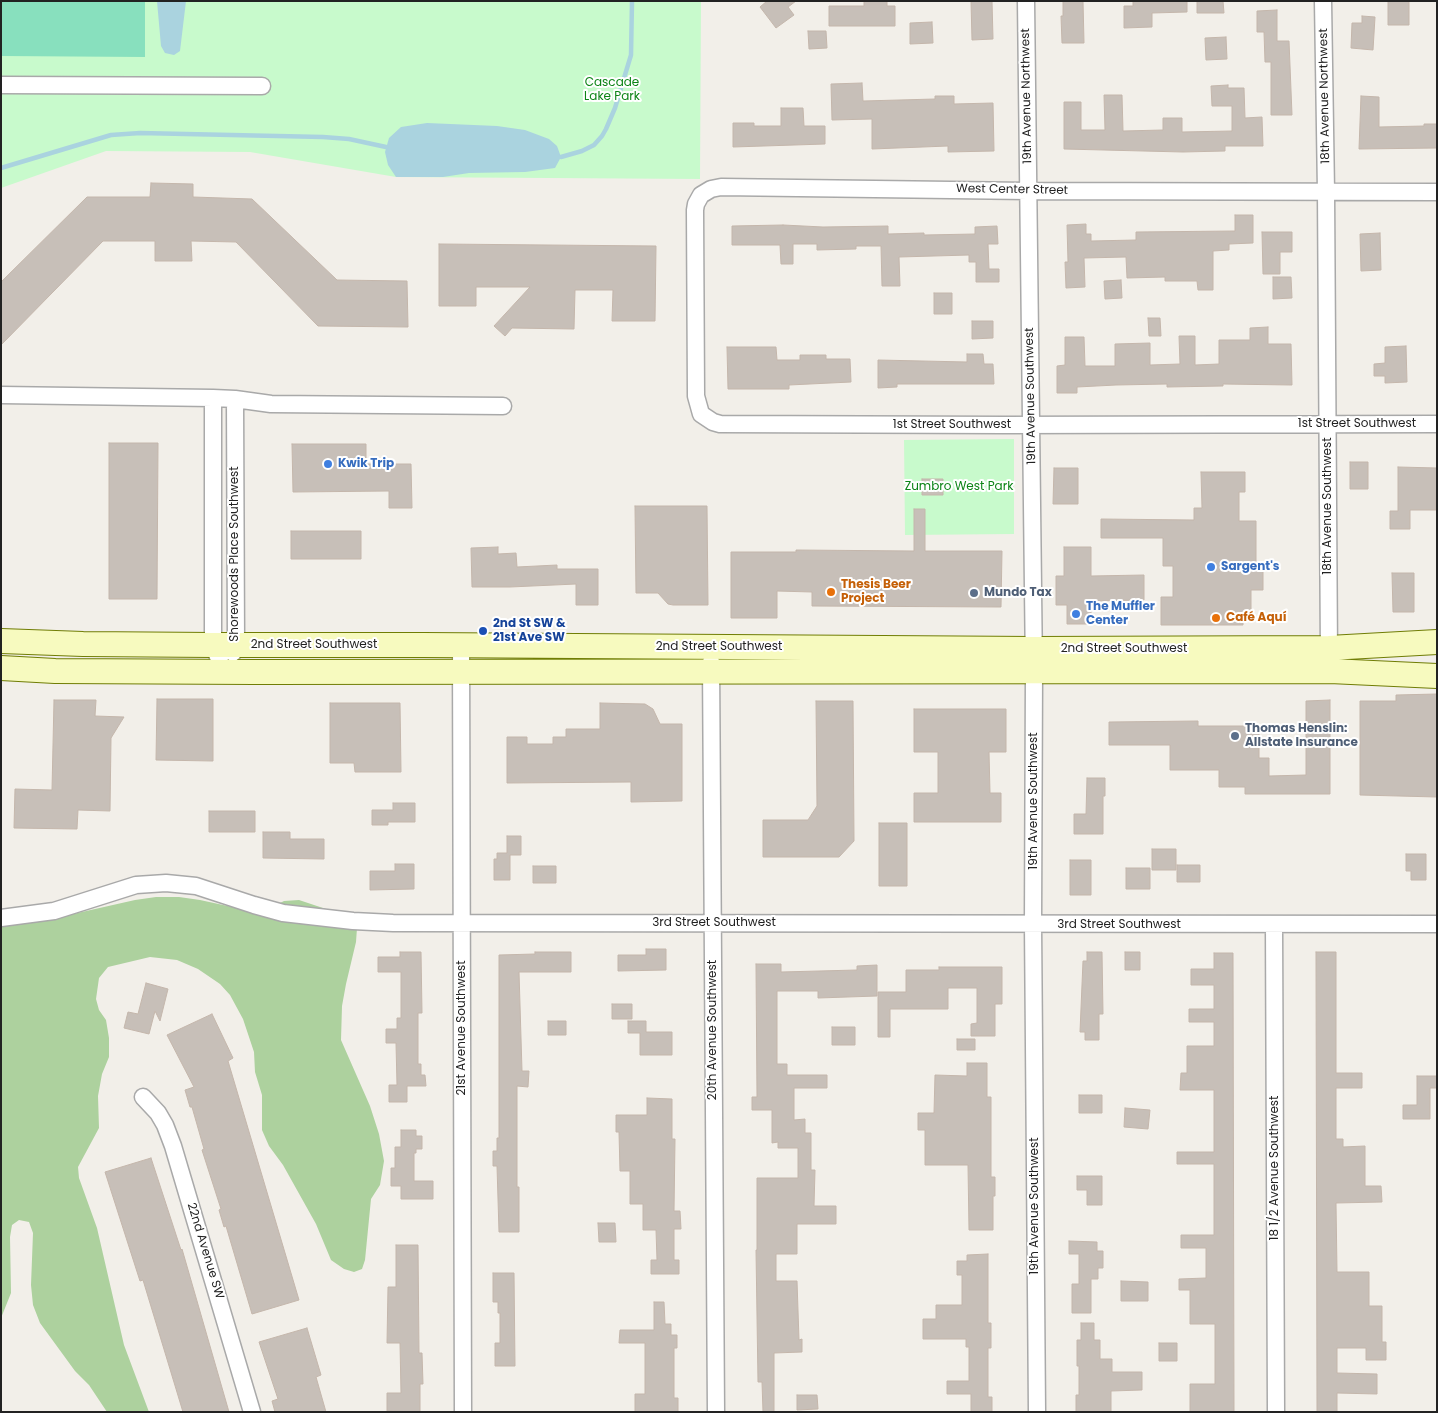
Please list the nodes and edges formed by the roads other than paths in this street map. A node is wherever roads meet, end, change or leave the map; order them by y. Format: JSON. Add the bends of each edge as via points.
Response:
{"nodes":[{"id":1,"x":1026,"y":1,"type":"edge"},
{"id":2,"x":1323,"y":1,"type":"edge"},
{"id":3,"x":1,"y":85,"type":"edge"},
{"id":4,"x":262,"y":86,"type":"dead end"},
{"id":5,"x":1028,"y":191,"type":"junction"},
{"id":6,"x":1326,"y":192,"type":"junction"},
{"id":7,"x":1437,"y":192,"type":"edge"},
{"id":8,"x":695,"y":305,"type":"joint"},
{"id":9,"x":1,"y":396,"type":"edge"},
{"id":10,"x":213,"y":398,"type":"junction"},
{"id":11,"x":235,"y":399,"type":"junction"},
{"id":12,"x":503,"y":406,"type":"dead end"},
{"id":13,"x":1328,"y":424,"type":"junction"},
{"id":14,"x":1437,"y":424,"type":"edge"},
{"id":15,"x":1031,"y":425,"type":"junction"},
{"id":16,"x":1,"y":640,"type":"edge"},
{"id":17,"x":1437,"y":642,"type":"edge"},
{"id":18,"x":460,"y":645,"type":"junction"},
{"id":19,"x":225,"y":646,"type":"junction"},
{"id":20,"x":710,"y":648,"type":"junction"},
{"id":21,"x":1034,"y":660,"type":"junction"},
{"id":22,"x":1329,"y":660,"type":"junction"},
{"id":23,"x":1,"y":668,"type":"edge"},
{"id":24,"x":224,"y":671,"type":"junction"},
{"id":25,"x":460,"y":671,"type":"junction"},
{"id":26,"x":711,"y":672,"type":"junction"},
{"id":27,"x":1437,"y":676,"type":"edge"},
{"id":28,"x":1,"y":918,"type":"edge"},
{"id":29,"x":712,"y":922,"type":"junction"},
{"id":30,"x":462,"y":923,"type":"junction"},
{"id":31,"x":1033,"y":924,"type":"junction"},
{"id":32,"x":1437,"y":924,"type":"edge"},
{"id":33,"x":1274,"y":925,"type":"junction"},
{"id":34,"x":143,"y":1097,"type":"dead end"},
{"id":35,"x":252,"y":1412,"type":"edge"},
{"id":36,"x":463,"y":1412,"type":"edge"},
{"id":37,"x":716,"y":1412,"type":"edge"},
{"id":38,"x":1037,"y":1412,"type":"edge"},
{"id":39,"x":1276,"y":1412,"type":"edge"}],
"edges":[{"from":1,"to":5,"type":"street","name":"19th Avenue Northwest"},
{"from":2,"to":6,"type":"street","name":"18th Avenue Northwest"},
{"from":3,"to":4,"type":"street"},
{"from":5,"to":6,"type":"street","name":"West Center Street"},
{"from":5,"to":8,"type":"street","name":"West Center Street","via":[[711,189],[698,199],[695,210]]},
{"from":5,"to":15,"type":"street","name":"19th Avenue Southwest"},
{"from":6,"to":7,"type":"street","name":"West Center Street"},
{"from":6,"to":13,"type":"street","name":"18th Avenue Southwest"},
{"from":8,"to":15,"type":"street","name":"1st Street Southwest","via":[[696,396],[701,414],[713,422]]},
{"from":9,"to":10,"type":"street"},
{"from":10,"to":11,"type":"street"},
{"from":10,"to":19,"type":"street","name":"Shorewoods Place Southwest"},
{"from":11,"to":12,"type":"street","via":[[272,404]]},
{"from":11,"to":19,"type":"street","name":"Shorewoods Place Southwest"},
{"from":13,"to":14,"type":"street","name":"1st Street Southwest"},
{"from":13,"to":15,"type":"street","name":"1st Street Southwest"},
{"from":13,"to":22,"type":"street","name":"18th Avenue Southwest"},
{"from":15,"to":21,"type":"street","name":"19th Avenue Southwest"},
{"from":16,"to":19,"type":"main road","name":"2nd Street Southwest"},
{"from":17,"to":22,"type":"main road","name":"2nd Street Southwest"},
{"from":18,"to":19,"type":"main road","name":"2nd Street Southwest"},
{"from":18,"to":20,"type":"main road","name":"2nd Street Southwest"},
{"from":18,"to":25,"type":"street","name":"21st Avenue Southwest"},
{"from":19,"to":24,"type":"street","name":"Shorewoods Place Southwest"},
{"from":20,"to":21,"type":"main road","name":"2nd Street Southwest"},
{"from":20,"to":26,"type":"street","name":"20th Avenue Southwest"},
{"from":21,"to":22,"type":"main road","name":"2nd Street Southwest"},
{"from":21,"to":26,"type":"main road","name":"2nd Street Southwest"},
{"from":21,"to":31,"type":"street","name":"19th Avenue Southwest"},
{"from":22,"to":27,"type":"main road","name":"2nd Street Southwest"},
{"from":23,"to":24,"type":"main road","name":"2nd Street Southwest"},
{"from":24,"to":25,"type":"main road","name":"2nd Street Southwest"},
{"from":25,"to":26,"type":"main road","name":"2nd Street Southwest"},
{"from":25,"to":30,"type":"street","name":"21st Avenue Southwest"},
{"from":26,"to":29,"type":"street","name":"20th Avenue Southwest"},
{"from":28,"to":30,"type":"street","name":"3rd Street Southwest","via":[[54,911],[128,887],[166,882],[196,886],[266,909],[309,916],[393,923]]},
{"from":29,"to":30,"type":"street","name":"3rd Street Southwest"},
{"from":29,"to":31,"type":"street","name":"3rd Street Southwest"},
{"from":29,"to":37,"type":"street","name":"20th Avenue Southwest"},
{"from":30,"to":36,"type":"street","name":"21st Avenue Southwest"},
{"from":31,"to":33,"type":"street","name":"3rd Street Southwest"},
{"from":31,"to":38,"type":"street","name":"19th Avenue Southwest"},
{"from":32,"to":33,"type":"street","name":"3rd Street Southwest"},
{"from":33,"to":39,"type":"street","name":"18 1/2 Avenue Southwest"},
{"from":34,"to":35,"type":"street","name":"22nd Avenue SW","via":[[158,1113],[173,1146]]}]}
